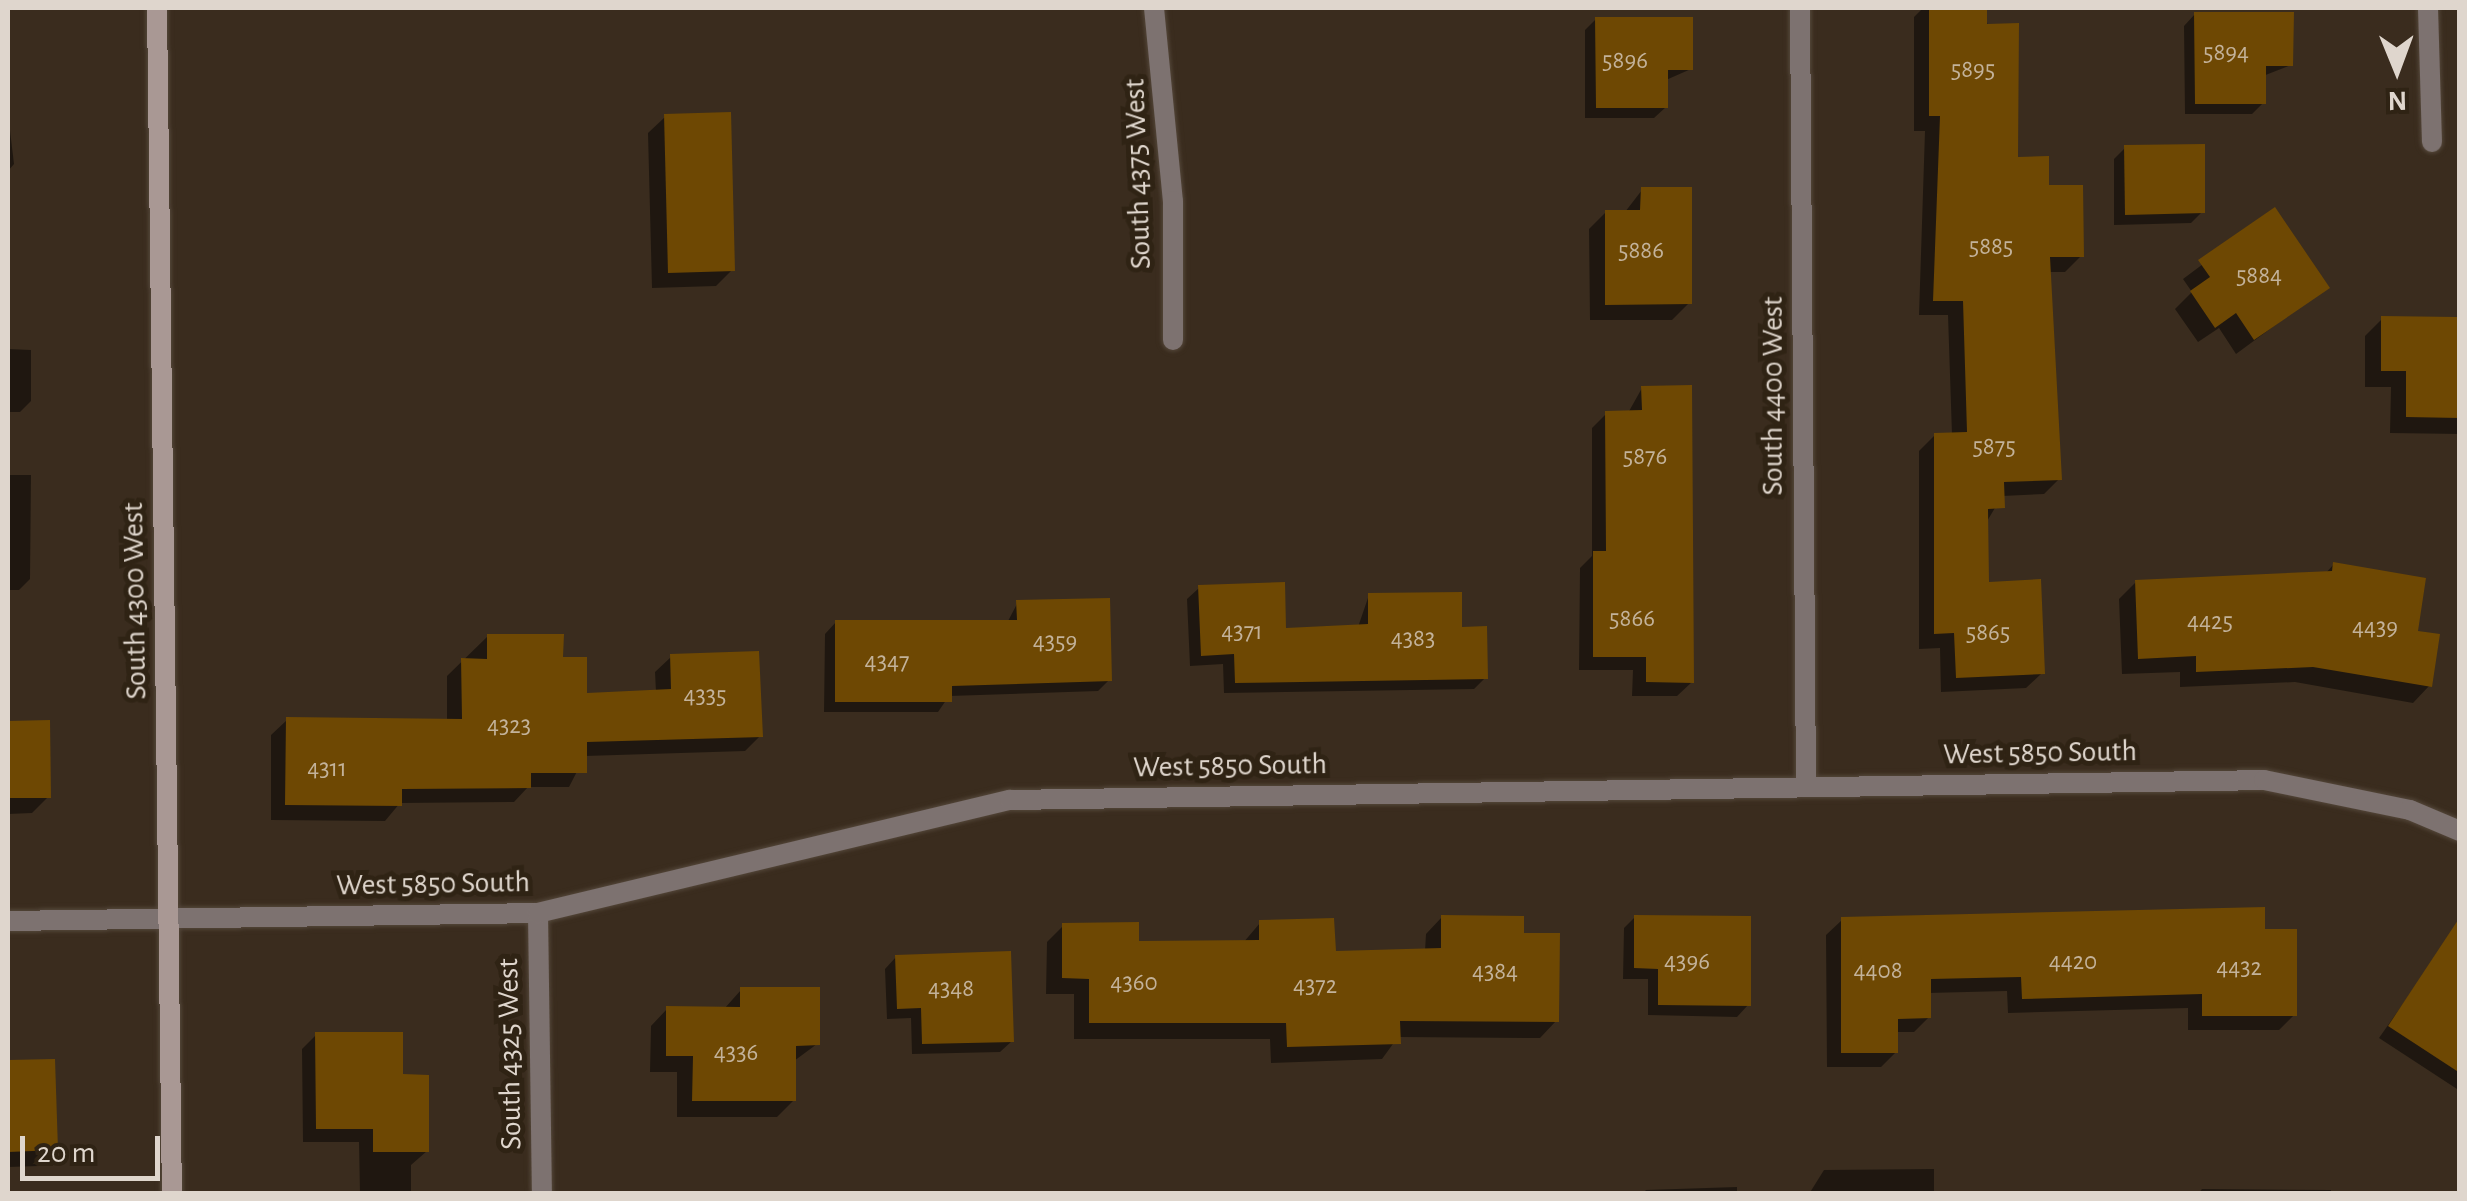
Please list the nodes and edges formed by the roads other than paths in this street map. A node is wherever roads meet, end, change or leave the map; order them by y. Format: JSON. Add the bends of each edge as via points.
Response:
{"nodes":[{"id":1,"x":157,"y":8,"type":"edge"},
{"id":2,"x":1154,"y":8,"type":"edge"},
{"id":3,"x":1800,"y":8,"type":"edge"},
{"id":4,"x":2428,"y":8,"type":"edge"},
{"id":5,"x":2432,"y":142,"type":"dead end"},
{"id":6,"x":1172,"y":340,"type":"dead end"},
{"id":7,"x":1806,"y":785,"type":"junction"},
{"id":8,"x":2460,"y":831,"type":"edge"},
{"id":9,"x":538,"y":912,"type":"junction"},
{"id":10,"x":169,"y":919,"type":"junction"},
{"id":11,"x":8,"y":920,"type":"edge"},
{"id":12,"x":172,"y":1194,"type":"edge"},
{"id":13,"x":542,"y":1194,"type":"edge"}],
"edges":[{"from":1,"to":10,"type":"main road","name":"South 4300 West"},
{"from":2,"to":6,"type":"street","name":"South 4375 West","via":[[1172,201]]},
{"from":3,"to":7,"type":"street","name":"South 4400 West"},
{"from":4,"to":5,"type":"street"},
{"from":7,"to":8,"type":"street","name":"West 5850 South","via":[[2264,780],[2410,810]]},
{"from":7,"to":9,"type":"street","name":"West 5850 South","via":[[1010,800]]},
{"from":9,"to":10,"type":"street","name":"West 5850 South"},
{"from":9,"to":13,"type":"street","name":"South 4325 West"},
{"from":10,"to":11,"type":"street","name":"West 5850 South"},
{"from":10,"to":12,"type":"main road","name":"South 4300 West"}]}
